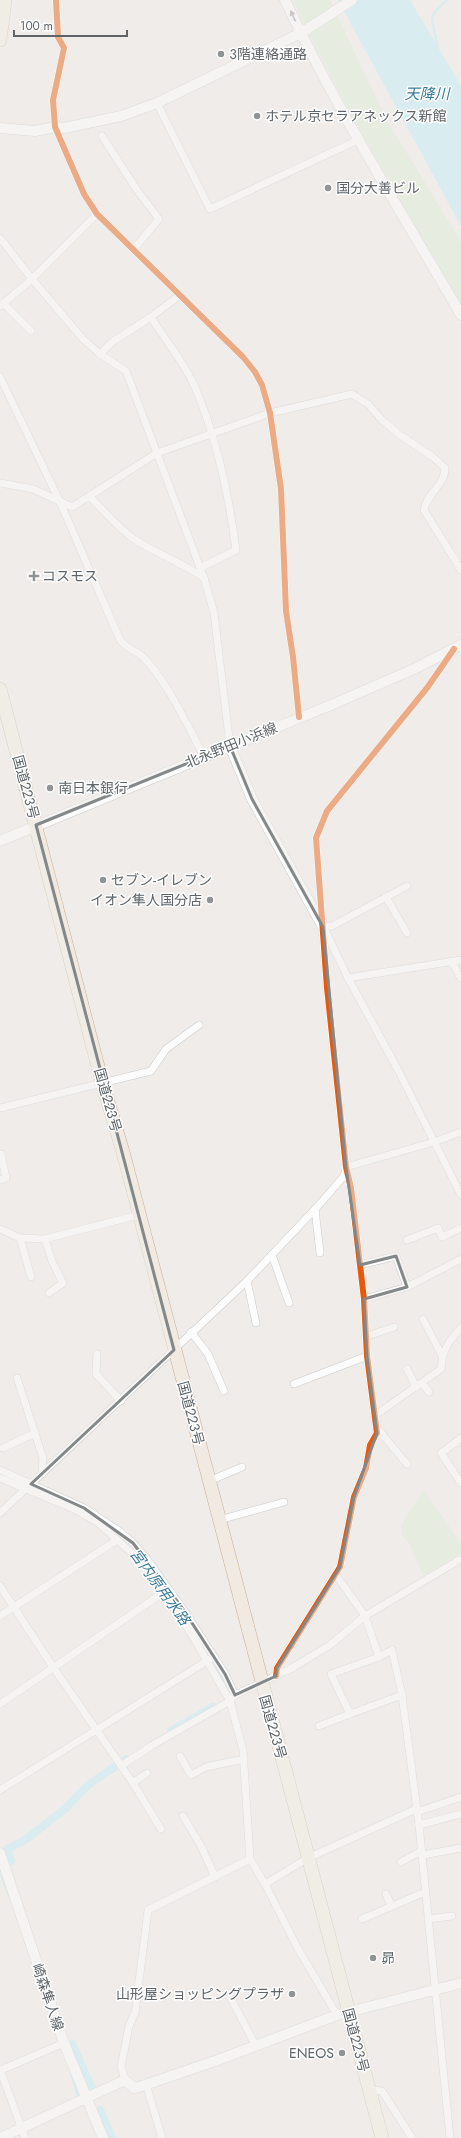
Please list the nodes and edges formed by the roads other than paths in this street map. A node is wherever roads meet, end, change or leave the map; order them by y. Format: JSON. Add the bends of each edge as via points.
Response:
{"nodes":[{"id":1,"x":5,"y":0,"type":"edge"},
{"id":2,"x":56,"y":0,"type":"edge"},
{"id":3,"x":285,"y":0,"type":"edge"},
{"id":4,"x":352,"y":0,"type":"edge"},
{"id":5,"x":301,"y":33,"type":"junction"},
{"id":6,"x":0,"y":40,"type":"edge"},
{"id":7,"x":157,"y":103,"type":"junction"},
{"id":8,"x":55,"y":127,"type":"junction"},
{"id":9,"x":0,"y":128,"type":"edge"},
{"id":10,"x":102,"y":136,"type":"dead end"},
{"id":11,"x":360,"y":139,"type":"junction"},
{"id":12,"x":97,"y":214,"type":"junction"},
{"id":13,"x":0,"y":238,"type":"edge"},
{"id":14,"x":133,"y":250,"type":"junction"},
{"id":15,"x":32,"y":279,"type":"junction"},
{"id":16,"x":180,"y":295,"type":"junction"},
{"id":17,"x":2,"y":304,"type":"edge"},
{"id":18,"x":461,"y":315,"type":"edge"},
{"id":19,"x":151,"y":317,"type":"junction"},
{"id":20,"x":31,"y":331,"type":"dead end"},
{"id":21,"x":100,"y":354,"type":"junction"},
{"id":22,"x":0,"y":377,"type":"edge"},
{"id":23,"x":270,"y":414,"type":"junction"},
{"id":24,"x":212,"y":433,"type":"junction"},
{"id":25,"x":157,"y":453,"type":"junction"},
{"id":26,"x":0,"y":484,"type":"edge"},
{"id":27,"x":90,"y":497,"type":"junction"},
{"id":28,"x":60,"y":502,"type":"junction"},
{"id":29,"x":200,"y":568,"type":"junction"},
{"id":30,"x":461,"y":570,"type":"edge"},
{"id":31,"x":204,"y":578,"type":"junction"},
{"id":32,"x":458,"y":647,"type":"edge"},
{"id":33,"x":0,"y":689,"type":"edge"},
{"id":34,"x":299,"y":717,"type":"junction"},
{"id":35,"x":230,"y":746,"type":"junction"},
{"id":36,"x":204,"y":756,"type":"junction"},
{"id":37,"x":36,"y":825,"type":"junction"},
{"id":38,"x":0,"y":841,"type":"edge"},
{"id":39,"x":406,"y":886,"type":"dead end"},
{"id":40,"x":386,"y":897,"type":"junction"},
{"id":41,"x":323,"y":927,"type":"junction"},
{"id":42,"x":407,"y":934,"type":"dead end"},
{"id":43,"x":461,"y":960,"type":"edge"},
{"id":44,"x":451,"y":961,"type":"junction"},
{"id":45,"x":348,"y":978,"type":"junction"},
{"id":46,"x":461,"y":978,"type":"edge"},
{"id":47,"x":199,"y":1025,"type":"dead end"},
{"id":48,"x":102,"y":1082,"type":"junction"},
{"id":49,"x":0,"y":1108,"type":"edge"},
{"id":50,"x":461,"y":1132,"type":"edge"},
{"id":51,"x":434,"y":1142,"type":"junction"},
{"id":52,"x":1,"y":1154,"type":"edge"},
{"id":53,"x":346,"y":1167,"type":"junction"},
{"id":54,"x":0,"y":1180,"type":"edge"},
{"id":55,"x":461,"y":1195,"type":"edge"},
{"id":56,"x":315,"y":1209,"type":"junction"},
{"id":57,"x":138,"y":1215,"type":"junction"},
{"id":58,"x":461,"y":1228,"type":"edge"},
{"id":59,"x":0,"y":1229,"type":"edge"},
{"id":60,"x":20,"y":1238,"type":"junction"},
{"id":61,"x":44,"y":1239,"type":"junction"},
{"id":62,"x":407,"y":1240,"type":"dead end"},
{"id":63,"x":320,"y":1253,"type":"dead end"},
{"id":64,"x":272,"y":1255,"type":"junction"},
{"id":65,"x":461,"y":1259,"type":"edge"},
{"id":66,"x":360,"y":1265,"type":"junction"},
{"id":67,"x":31,"y":1277,"type":"dead end"},
{"id":68,"x":246,"y":1281,"type":"junction"},
{"id":69,"x":408,"y":1287,"type":"junction"},
{"id":70,"x":49,"y":1293,"type":"dead end"},
{"id":71,"x":364,"y":1299,"type":"junction"},
{"id":72,"x":289,"y":1303,"type":"dead end"},
{"id":73,"x":423,"y":1319,"type":"dead end"},
{"id":74,"x":256,"y":1323,"type":"dead end"},
{"id":75,"x":394,"y":1327,"type":"dead end"},
{"id":76,"x":461,"y":1328,"type":"edge"},
{"id":77,"x":191,"y":1332,"type":"junction"},
{"id":78,"x":365,"y":1337,"type":"junction"},
{"id":79,"x":174,"y":1350,"type":"junction"},
{"id":80,"x":98,"y":1354,"type":"dead end"},
{"id":81,"x":367,"y":1356,"type":"junction"},
{"id":82,"x":442,"y":1356,"type":"junction"},
{"id":83,"x":406,"y":1369,"type":"dead end"},
{"id":84,"x":17,"y":1378,"type":"dead end"},
{"id":85,"x":294,"y":1384,"type":"dead end"},
{"id":86,"x":419,"y":1385,"type":"junction"},
{"id":87,"x":224,"y":1391,"type":"dead end"},
{"id":88,"x":429,"y":1392,"type":"dead end"},
{"id":89,"x":121,"y":1401,"type":"junction"},
{"id":90,"x":374,"y":1416,"type":"junction"},
{"id":91,"x":376,"y":1426,"type":"junction"},
{"id":92,"x":35,"y":1433,"type":"junction"},
{"id":93,"x":461,"y":1438,"type":"edge"},
{"id":94,"x":3,"y":1448,"type":"dead end"},
{"id":95,"x":406,"y":1464,"type":"dead end"},
{"id":96,"x":242,"y":1467,"type":"dead end"},
{"id":97,"x":0,"y":1470,"type":"edge"},
{"id":98,"x":42,"y":1474,"type":"junction"},
{"id":99,"x":0,"y":1478,"type":"edge"},
{"id":100,"x":209,"y":1482,"type":"junction"},
{"id":101,"x":461,"y":1483,"type":"edge"},
{"id":102,"x":28,"y":1487,"type":"junction"},
{"id":103,"x":284,"y":1502,"type":"dead end"},
{"id":104,"x":0,"y":1514,"type":"edge"},
{"id":105,"x":219,"y":1520,"type":"junction"},
{"id":106,"x":117,"y":1540,"type":"junction"},
{"id":107,"x":461,"y":1559,"type":"edge"},
{"id":108,"x":336,"y":1575,"type":"junction"},
{"id":109,"x":0,"y":1586,"type":"edge"},
{"id":110,"x":164,"y":1592,"type":"junction"},
{"id":111,"x":14,"y":1606,"type":"junction"},
{"id":112,"x":0,"y":1616,"type":"edge"},
{"id":113,"x":365,"y":1616,"type":"junction"},
{"id":114,"x":378,"y":1657,"type":"junction"},
{"id":115,"x":211,"y":1659,"type":"junction"},
{"id":116,"x":53,"y":1668,"type":"junction"},
{"id":117,"x":276,"y":1676,"type":"junction"},
{"id":118,"x":261,"y":1683,"type":"junction"},
{"id":119,"x":402,"y":1695,"type":"junction"},
{"id":120,"x":232,"y":1698,"type":"junction"},
{"id":121,"x":0,"y":1704,"type":"edge"},
{"id":122,"x":350,"y":1714,"type":"junction"},
{"id":123,"x":319,"y":1726,"type":"dead end"},
{"id":124,"x":96,"y":1730,"type":"junction"},
{"id":125,"x":180,"y":1756,"type":"dead end"},
{"id":126,"x":244,"y":1759,"type":"junction"},
{"id":127,"x":122,"y":1766,"type":"junction"},
{"id":128,"x":147,"y":1773,"type":"dead end"},
{"id":129,"x":133,"y":1783,"type":"junction"},
{"id":130,"x":0,"y":1790,"type":"edge"},
{"id":131,"x":461,"y":1797,"type":"edge"},
{"id":132,"x":416,"y":1810,"type":"junction"},
{"id":133,"x":461,"y":1814,"type":"edge"},
{"id":134,"x":183,"y":1816,"type":"dead end"},
{"id":135,"x":419,"y":1825,"type":"junction"},
{"id":136,"x":162,"y":1829,"type":"dead end"},
{"id":137,"x":461,"y":1848,"type":"edge"},
{"id":138,"x":0,"y":1853,"type":"edge"},
{"id":139,"x":422,"y":1853,"type":"junction"},
{"id":140,"x":308,"y":1858,"type":"junction"},
{"id":141,"x":250,"y":1859,"type":"junction"},
{"id":142,"x":401,"y":1862,"type":"dead end"},
{"id":143,"x":215,"y":1877,"type":"junction"},
{"id":144,"x":265,"y":1884,"type":"junction"},
{"id":145,"x":425,"y":1892,"type":"junction"},
{"id":146,"x":386,"y":1894,"type":"dead end"},
{"id":147,"x":391,"y":1905,"type":"junction"},
{"id":148,"x":452,"y":1916,"type":"dead end"},
{"id":149,"x":362,"y":1919,"type":"dead end"},
{"id":150,"x":429,"y":1919,"type":"junction"},
{"id":151,"x":461,"y":1983,"type":"edge"},
{"id":152,"x":436,"y":1989,"type":"junction"},
{"id":153,"x":228,"y":1993,"type":"dead end"},
{"id":154,"x":342,"y":2013,"type":"junction"},
{"id":155,"x":64,"y":2043,"type":"junction"},
{"id":156,"x":256,"y":2046,"type":"junction"},
{"id":157,"x":0,"y":2069,"type":"edge"},
{"id":158,"x":125,"y":2080,"type":"junction"},
{"id":159,"x":146,"y":2084,"type":"junction"},
{"id":160,"x":370,"y":2090,"type":"junction"},
{"id":161,"x":86,"y":2097,"type":"junction"},
{"id":162,"x":23,"y":2133,"type":"edge"},
{"id":163,"x":0,"y":2138,"type":"edge"},
{"id":164,"x":103,"y":2138,"type":"edge"},
{"id":165,"x":162,"y":2138,"type":"edge"},
{"id":166,"x":382,"y":2138,"type":"edge"},
{"id":167,"x":412,"y":2138,"type":"edge"},
{"id":168,"x":450,"y":2138,"type":"edge"}],
"edges":[{"from":1,"to":6,"type":"highway"},
{"from":2,"to":8,"type":"street","via":[[58,37],[64,48],[53,100]]},
{"from":5,"to":3,"type":"street","one_way":true},
{"from":4,"to":5,"type":"street"},
{"from":5,"to":7,"type":"street"},
{"from":5,"to":11,"type":"street"},
{"from":7,"to":8,"type":"street","via":[[121,116],[64,128]]},
{"from":7,"to":11,"type":"street","via":[[210,209]]},
{"from":8,"to":9,"type":"street","via":[[35,131]]},
{"from":8,"to":12,"type":"street","via":[[84,194]]},
{"from":10,"to":14,"type":"street","via":[[159,220]]},
{"from":11,"to":18,"type":"street"},
{"from":12,"to":14,"type":"street"},
{"from":12,"to":15,"type":"street"},
{"from":13,"to":15,"type":"street"},
{"from":14,"to":16,"type":"street"},
{"from":15,"to":17,"type":"street"},
{"from":15,"to":21,"type":"street","via":[[83,339]]},
{"from":16,"to":19,"type":"street"},
{"from":16,"to":23,"type":"street","via":[[256,372]]},
{"from":17,"to":20,"type":"street"},
{"from":19,"to":21,"type":"street","via":[[112,342]]},
{"from":19,"to":24,"type":"street","via":[[195,386]]},
{"from":21,"to":25,"type":"street","via":[[126,371]]},
{"from":22,"to":28,"type":"street"},
{"from":23,"to":24,"type":"street"},
{"from":23,"to":30,"type":"street","via":[[352,394],[368,404],[400,435],[433,457],[444,468],[445,474],[426,499],[424,510]]},
{"from":23,"to":34,"type":"street","via":[[281,489],[286,611]]},
{"from":24,"to":25,"type":"street"},
{"from":24,"to":29,"type":"street","via":[[232,517],[236,550]]},
{"from":25,"to":27,"type":"street"},
{"from":25,"to":29,"type":"street"},
{"from":26,"to":28,"type":"street","via":[[33,489]]},
{"from":27,"to":28,"type":"street","via":[[72,507]]},
{"from":27,"to":31,"type":"street","via":[[120,528],[137,541],[184,564]]},
{"from":28,"to":36,"type":"street","via":[[120,640],[127,648],[144,656],[180,710]]},
{"from":29,"to":31,"type":"street"},
{"from":31,"to":35,"type":"street","via":[[214,613]]},
{"from":32,"to":34,"type":"street","name":"北永野田小浜線","via":[[414,669]]},
{"from":32,"to":41,"type":"street","via":[[350,780],[320,825],[315,849]]},
{"from":33,"to":37,"type":"highway","name":"国道223号"},
{"from":34,"to":35,"type":"street","name":"北永野田小浜線"},
{"from":35,"to":36,"type":"street","name":"北永野田小浜線"},
{"from":35,"to":41,"type":"street","via":[[252,799]]},
{"from":36,"to":37,"type":"street","name":"北永野田小浜線"},
{"from":37,"to":38,"type":"street","name":"北永野田小浜線"},
{"from":37,"to":48,"type":"highway","name":"国道223号"},
{"from":39,"to":40,"type":"street"},
{"from":40,"to":41,"type":"street","via":[[332,926]]},
{"from":40,"to":42,"type":"street"},
{"from":41,"to":45,"type":"street"},
{"from":41,"to":53,"type":"street"},
{"from":43,"to":44,"type":"street"},
{"from":44,"to":45,"type":"street"},
{"from":44,"to":46,"type":"street"},
{"from":45,"to":51,"type":"street"},
{"from":47,"to":48,"type":"street","via":[[166,1049],[151,1071]]},
{"from":48,"to":49,"type":"street"},
{"from":48,"to":57,"type":"highway","name":"国道223号"},
{"from":50,"to":51,"type":"street"},
{"from":51,"to":53,"type":"street"},
{"from":51,"to":55,"type":"street"},
{"from":52,"to":54,"type":"street","via":[[6,1178]]},
{"from":53,"to":56,"type":"street","via":[[344,1176]]},
{"from":53,"to":66,"type":"street"},
{"from":56,"to":63,"type":"street"},
{"from":56,"to":64,"type":"street"},
{"from":57,"to":61,"type":"street"},
{"from":57,"to":79,"type":"highway","name":"国道223号"},
{"from":58,"to":62,"type":"street","via":[[442,1237],[438,1228],[419,1231]]},
{"from":59,"to":60,"type":"street"},
{"from":60,"to":61,"type":"street"},
{"from":60,"to":67,"type":"street"},
{"from":61,"to":70,"type":"street","via":[[63,1283]]},
{"from":64,"to":68,"type":"street"},
{"from":64,"to":72,"type":"street"},
{"from":65,"to":69,"type":"street"},
{"from":66,"to":69,"type":"street","via":[[396,1256]]},
{"from":66,"to":71,"type":"street"},
{"from":68,"to":74,"type":"street"},
{"from":68,"to":77,"type":"street"},
{"from":69,"to":71,"type":"street"},
{"from":71,"to":78,"type":"street"},
{"from":73,"to":82,"type":"street"},
{"from":75,"to":78,"type":"street"},
{"from":76,"to":82,"type":"street","via":[[450,1339]]},
{"from":77,"to":79,"type":"street"},
{"from":77,"to":87,"type":"street","via":[[208,1354]]},
{"from":78,"to":81,"type":"street"},
{"from":79,"to":89,"type":"street"},
{"from":79,"to":100,"type":"highway","name":"国道223号"},
{"from":80,"to":89,"type":"street","via":[[96,1374]]},
{"from":81,"to":85,"type":"street"},
{"from":81,"to":90,"type":"street"},
{"from":82,"to":86,"type":"street","via":[[441,1369]]},
{"from":83,"to":86,"type":"street"},
{"from":84,"to":92,"type":"street"},
{"from":86,"to":88,"type":"street"},
{"from":86,"to":90,"type":"street"},
{"from":89,"to":98,"type":"street"},
{"from":90,"to":91,"type":"street"},
{"from":91,"to":95,"type":"street"},
{"from":91,"to":108,"type":"street","via":[[377,1433],[370,1445],[366,1468],[354,1497],[348,1535]]},
{"from":92,"to":94,"type":"street"},
{"from":92,"to":98,"type":"street","via":[[43,1458]]},
{"from":93,"to":101,"type":"street","via":[[441,1452]]},
{"from":96,"to":100,"type":"street"},
{"from":97,"to":102,"type":"street"},
{"from":98,"to":102,"type":"street"},
{"from":99,"to":102,"type":"street"},
{"from":100,"to":105,"type":"highway","name":"国道223号"},
{"from":102,"to":104,"type":"street"},
{"from":102,"to":106,"type":"street","via":[[97,1522]]},
{"from":102,"to":115,"type":"street","via":[[84,1508],[133,1543],[175,1598]]},
{"from":103,"to":105,"type":"street"},
{"from":105,"to":118,"type":"highway","name":"国道223号"},
{"from":106,"to":110,"type":"street","via":[[133,1554]]},
{"from":106,"to":111,"type":"street"},
{"from":107,"to":113,"type":"street"},
{"from":108,"to":113,"type":"street"},
{"from":108,"to":117,"type":"street","via":[[281,1662]]},
{"from":109,"to":111,"type":"street"},
{"from":110,"to":115,"type":"street"},
{"from":110,"to":116,"type":"street"},
{"from":111,"to":112,"type":"street"},
{"from":111,"to":116,"type":"street"},
{"from":113,"to":114,"type":"street"},
{"from":113,"to":117,"type":"street","via":[[330,1645]]},
{"from":114,"to":119,"type":"street","via":[[392,1650]]},
{"from":114,"to":122,"type":"street","via":[[331,1674]]},
{"from":115,"to":120,"type":"street"},
{"from":115,"to":124,"type":"street"},
{"from":116,"to":121,"type":"street"},
{"from":116,"to":124,"type":"street"},
{"from":117,"to":118,"type":"street"},
{"from":118,"to":120,"type":"street"},
{"from":118,"to":140,"type":"highway","name":"国道223号"},
{"from":119,"to":122,"type":"street"},
{"from":119,"to":132,"type":"street"},
{"from":120,"to":126,"type":"street"},
{"from":120,"to":127,"type":"street"},
{"from":122,"to":123,"type":"street"},
{"from":124,"to":127,"type":"street"},
{"from":124,"to":130,"type":"street"},
{"from":125,"to":126,"type":"street","via":[[191,1775],[206,1767]]},
{"from":126,"to":141,"type":"street"},
{"from":127,"to":129,"type":"street"},
{"from":128,"to":129,"type":"street"},
{"from":129,"to":136,"type":"street"},
{"from":131,"to":132,"type":"street"},
{"from":132,"to":135,"type":"street"},
{"from":132,"to":140,"type":"street"},
{"from":133,"to":135,"type":"street"},
{"from":134,"to":143,"type":"street"},
{"from":135,"to":139,"type":"street"},
{"from":137,"to":139,"type":"street"},
{"from":138,"to":155,"type":"street","name":"崎森隼人線"},
{"from":139,"to":142,"type":"street"},
{"from":139,"to":145,"type":"street"},
{"from":140,"to":144,"type":"street"},
{"from":140,"to":154,"type":"highway","name":"国道223号"},
{"from":141,"to":143,"type":"street"},
{"from":141,"to":144,"type":"street"},
{"from":143,"to":158,"type":"street","via":[[148,1910],[136,2013],[130,2026],[121,2067]]},
{"from":144,"to":154,"type":"street","via":[[296,1947]]},
{"from":145,"to":147,"type":"street"},
{"from":145,"to":150,"type":"street"},
{"from":146,"to":147,"type":"street"},
{"from":147,"to":149,"type":"street"},
{"from":148,"to":150,"type":"street"},
{"from":150,"to":152,"type":"street"},
{"from":151,"to":152,"type":"street"},
{"from":152,"to":154,"type":"street"},
{"from":152,"to":168,"type":"street"},
{"from":153,"to":156,"type":"street"},
{"from":154,"to":156,"type":"street"},
{"from":154,"to":160,"type":"highway","name":"国道223号"},
{"from":155,"to":157,"type":"street"},
{"from":155,"to":161,"type":"street","name":"崎森隼人線"},
{"from":156,"to":159,"type":"street"},
{"from":157,"to":162,"type":"street"},
{"from":158,"to":159,"type":"street","via":[[134,2088]]},
{"from":158,"to":161,"type":"street"},
{"from":159,"to":165,"type":"street"},
{"from":160,"to":166,"type":"highway","name":"国道223号"},
{"from":160,"to":167,"type":"street","via":[[382,2092]]},
{"from":161,"to":162,"type":"street"},
{"from":161,"to":164,"type":"street","name":"崎森隼人線"},
{"from":162,"to":163,"type":"street"}]}
